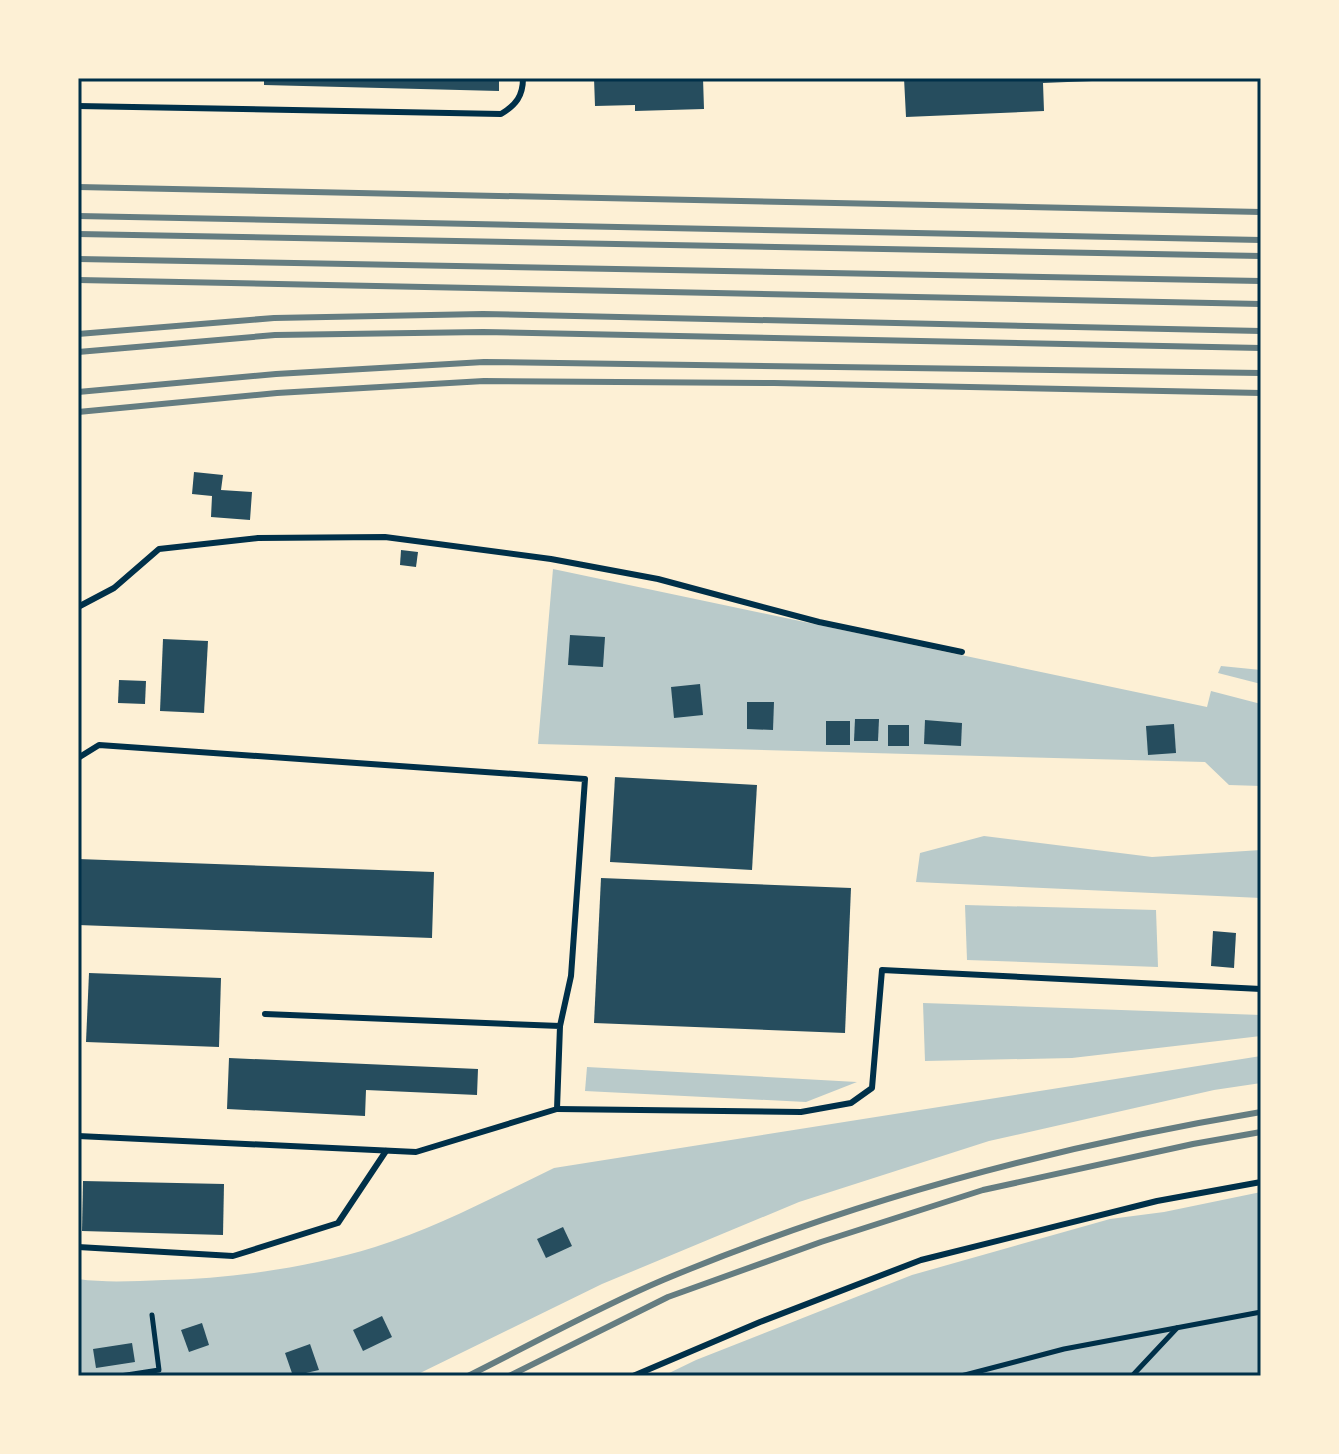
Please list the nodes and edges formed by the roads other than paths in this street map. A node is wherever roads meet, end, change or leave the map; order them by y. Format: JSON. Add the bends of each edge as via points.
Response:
{"nodes":[{"id":1,"x":523,"y":78,"type":"edge"},
{"id":2,"x":78,"y":106,"type":"edge"},
{"id":3,"x":78,"y":607,"type":"edge"},
{"id":4,"x":962,"y":652,"type":"dead end"},
{"id":5,"x":78,"y":758,"type":"edge"},
{"id":6,"x":1261,"y":989,"type":"edge"},
{"id":7,"x":265,"y":1014,"type":"dead end"},
{"id":8,"x":560,"y":1026,"type":"junction"},
{"id":9,"x":557,"y":1109,"type":"junction"},
{"id":10,"x":78,"y":1136,"type":"edge"},
{"id":11,"x":386,"y":1151,"type":"junction"},
{"id":12,"x":1261,"y":1182,"type":"edge"},
{"id":13,"x":78,"y":1247,"type":"edge"},
{"id":14,"x":633,"y":1376,"type":"edge"}],
"edges":[{"from":1,"to":2,"type":"lane","via":[[515,106],[501,114]]},
{"from":3,"to":4,"type":"lane","via":[[114,588],[159,549],[258,538],[385,537],[658,579],[819,622]]},
{"from":5,"to":8,"type":"lane","via":[[99,745],[585,779],[571,976]]},
{"from":6,"to":9,"type":"lane","via":[[882,970],[872,1088],[851,1103],[801,1112]]},
{"from":7,"to":8,"type":"lane"},
{"from":8,"to":9,"type":"lane"},
{"from":9,"to":11,"type":"lane","via":[[416,1152]]},
{"from":10,"to":11,"type":"lane"},
{"from":11,"to":13,"type":"lane","via":[[338,1223],[233,1256]]},
{"from":12,"to":14,"type":"lane","via":[[1157,1201],[921,1260]]}]}
